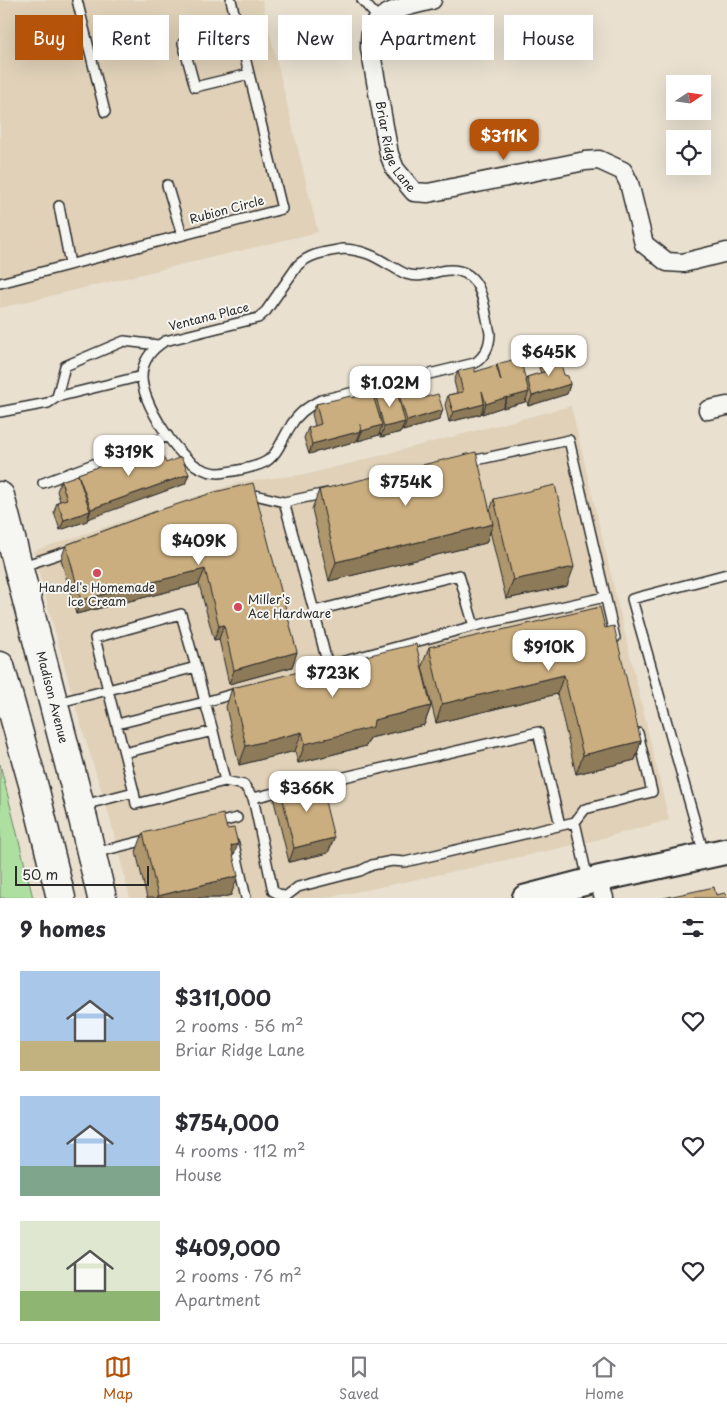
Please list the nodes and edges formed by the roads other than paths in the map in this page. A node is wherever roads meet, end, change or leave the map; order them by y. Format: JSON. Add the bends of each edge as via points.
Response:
{"nodes":[{"id":1,"x":77,"y":0,"type":"edge"},
{"id":2,"x":231,"y":0,"type":"edge"},
{"id":3,"x":362,"y":0,"type":"edge"},
{"id":4,"x":432,"y":0,"type":"edge"},
{"id":5,"x":375,"y":15,"type":"edge"},
{"id":6,"x":384,"y":15,"type":"edge"},
{"id":7,"x":188,"y":60,"type":"edge"},
{"id":8,"x":372,"y":60,"type":"edge"},
{"id":9,"x":249,"y":74,"type":"junction"},
{"id":10,"x":105,"y":112,"type":"dead end"},
{"id":11,"x":167,"y":185,"type":"dead end"},
{"id":12,"x":58,"y":206,"type":"dead end"},
{"id":13,"x":182,"y":235,"type":"junction"},
{"id":14,"x":727,"y":252,"type":"edge"},
{"id":15,"x":70,"y":264,"type":"junction"},
{"id":16,"x":0,"y":282,"type":"edge"},
{"id":17,"x":158,"y":345,"type":"junction"},
{"id":18,"x":142,"y":376,"type":"junction"},
{"id":19,"x":57,"y":397,"type":"junction"},
{"id":20,"x":727,"y":406,"type":"edge"},
{"id":21,"x":708,"y":410,"type":"dead end"},
{"id":22,"x":0,"y":412,"type":"edge"},
{"id":23,"x":168,"y":436,"type":"junction"},
{"id":24,"x":455,"y":465,"type":"edge"},
{"id":25,"x":44,"y":483,"type":"dead end"},
{"id":26,"x":341,"y":490,"type":"edge"},
{"id":27,"x":241,"y":492,"type":"edge"},
{"id":28,"x":0,"y":496,"type":"edge"},
{"id":29,"x":284,"y":502,"type":"junction"},
{"id":30,"x":83,"y":546,"type":"edge"},
{"id":31,"x":18,"y":568,"type":"junction"},
{"id":32,"x":727,"y":574,"type":"edge"},
{"id":33,"x":604,"y":597,"type":"junction"},
{"id":34,"x":314,"y":611,"type":"junction"},
{"id":35,"x":474,"y":626,"type":"junction"},
{"id":36,"x":616,"y":643,"type":"edge"},
{"id":37,"x":0,"y":666,"type":"edge"},
{"id":38,"x":328,"y":666,"type":"junction"},
{"id":39,"x":196,"y":667,"type":"junction"},
{"id":40,"x":318,"y":669,"type":"edge"},
{"id":41,"x":252,"y":688,"type":"edge"},
{"id":42,"x":108,"y":690,"type":"junction"},
{"id":43,"x":205,"y":702,"type":"junction"},
{"id":44,"x":54,"y":704,"type":"junction"},
{"id":45,"x":117,"y":724,"type":"junction"},
{"id":46,"x":636,"y":727,"type":"edge"},
{"id":47,"x":213,"y":731,"type":"junction"},
{"id":48,"x":124,"y":754,"type":"junction"},
{"id":49,"x":226,"y":781,"type":"junction"},
{"id":50,"x":134,"y":792,"type":"junction"},
{"id":51,"x":253,"y":798,"type":"junction"},
{"id":52,"x":80,"y":806,"type":"junction"},
{"id":53,"x":237,"y":818,"type":"dead end"},
{"id":54,"x":575,"y":822,"type":"junction"},
{"id":55,"x":560,"y":824,"type":"junction"},
{"id":56,"x":208,"y":825,"type":"edge"},
{"id":57,"x":159,"y":837,"type":"edge"},
{"id":58,"x":234,"y":844,"type":"edge"},
{"id":59,"x":92,"y":854,"type":"junction"},
{"id":60,"x":716,"y":854,"type":"edge"},
{"id":61,"x":597,"y":886,"type":"edge"},
{"id":62,"x":285,"y":897,"type":"edge"},
{"id":63,"x":62,"y":898,"type":"edge"},
{"id":64,"x":102,"y":898,"type":"edge"},
{"id":65,"x":246,"y":898,"type":"edge"},
{"id":66,"x":525,"y":898,"type":"edge"}],
"edges":[{"from":1,"to":10,"type":"lane"},
{"from":2,"to":9,"type":"lane","name":"Rubion Circle"},
{"from":3,"to":5,"type":"lane"},
{"from":4,"to":6,"type":"street"},
{"from":7,"to":9,"type":"lane","via":[[195,87]]},
{"from":8,"to":14,"type":"street","name":"Briar Ridge Lane","via":[[389,154],[395,169],[414,192],[428,193],[599,160],[622,171],[629,183],[644,244],[655,254],[667,262],[684,263]]},
{"from":9,"to":13,"type":"lane","name":"Rubion Circle","via":[[282,209]]},
{"from":11,"to":13,"type":"lane"},
{"from":12,"to":15,"type":"lane"},
{"from":13,"to":15,"type":"lane","name":"Rubion Circle"},
{"from":15,"to":16,"type":"lane","name":"Rubion Circle"},
{"from":17,"to":18,"type":"lane","name":"Ventana Place","via":[[149,355]]},
{"from":17,"to":19,"type":"lane","via":[[124,341],[65,366]]},
{"from":17,"to":23,"type":"lane","name":"Ventana Place","via":[[258,318],[304,259],[343,249],[372,255],[405,274],[417,276],[456,270],[467,274],[474,279],[480,291],[490,333],[486,353],[475,363],[312,404],[298,415],[275,453],[263,464],[214,473],[195,465]]},
{"from":18,"to":19,"type":"lane"},
{"from":18,"to":23,"type":"lane","name":"Ventana Place","via":[[143,390]]},
{"from":19,"to":22,"type":"lane","via":[[48,402]]},
{"from":20,"to":21,"type":"street"},
{"from":23,"to":25,"type":"lane"},
{"from":24,"to":33,"type":"lane","via":[[569,440]]},
{"from":26,"to":29,"type":"lane"},
{"from":27,"to":29,"type":"lane"},
{"from":28,"to":31,"type":"main road","name":"Madison Avenue"},
{"from":29,"to":34,"type":"lane"},
{"from":30,"to":31,"type":"lane"},
{"from":31,"to":44,"type":"main road","name":"Madison Avenue"},
{"from":32,"to":60,"type":"lane","via":[[632,599]]},
{"from":33,"to":35,"type":"lane"},
{"from":33,"to":36,"type":"lane"},
{"from":34,"to":35,"type":"lane","via":[[459,575]]},
{"from":34,"to":38,"type":"lane"},
{"from":35,"to":38,"type":"lane"},
{"from":37,"to":63,"type":"main road"},
{"from":38,"to":40,"type":"lane"},
{"from":39,"to":42,"type":"lane"},
{"from":39,"to":42,"type":"lane","via":[[181,614],[95,638]]},
{"from":39,"to":43,"type":"lane"},
{"from":41,"to":43,"type":"lane"},
{"from":42,"to":44,"type":"lane"},
{"from":42,"to":45,"type":"lane"},
{"from":43,"to":45,"type":"lane"},
{"from":43,"to":47,"type":"lane"},
{"from":44,"to":52,"type":"main road","name":"Madison Avenue"},
{"from":45,"to":48,"type":"lane"},
{"from":46,"to":54,"type":"lane","via":[[652,792],[584,809]]},
{"from":47,"to":48,"type":"lane"},
{"from":47,"to":49,"type":"lane"},
{"from":48,"to":50,"type":"lane"},
{"from":49,"to":50,"type":"lane","via":[[136,804]]},
{"from":49,"to":51,"type":"lane","via":[[244,785]]},
{"from":50,"to":52,"type":"lane"},
{"from":51,"to":55,"type":"lane","via":[[538,732]]},
{"from":51,"to":62,"type":"lane","via":[[273,891]]},
{"from":52,"to":59,"type":"main road","name":"Madison Avenue"},
{"from":53,"to":56,"type":"lane"},
{"from":54,"to":55,"type":"lane"},
{"from":54,"to":61,"type":"lane"},
{"from":55,"to":62,"type":"lane","via":[[405,862],[372,865],[298,887]]},
{"from":57,"to":59,"type":"lane"},
{"from":58,"to":65,"type":"lane"},
{"from":59,"to":64,"type":"main road","name":"Madison Avenue"},
{"from":60,"to":61,"type":"main road"},
{"from":61,"to":66,"type":"main road"}]}
